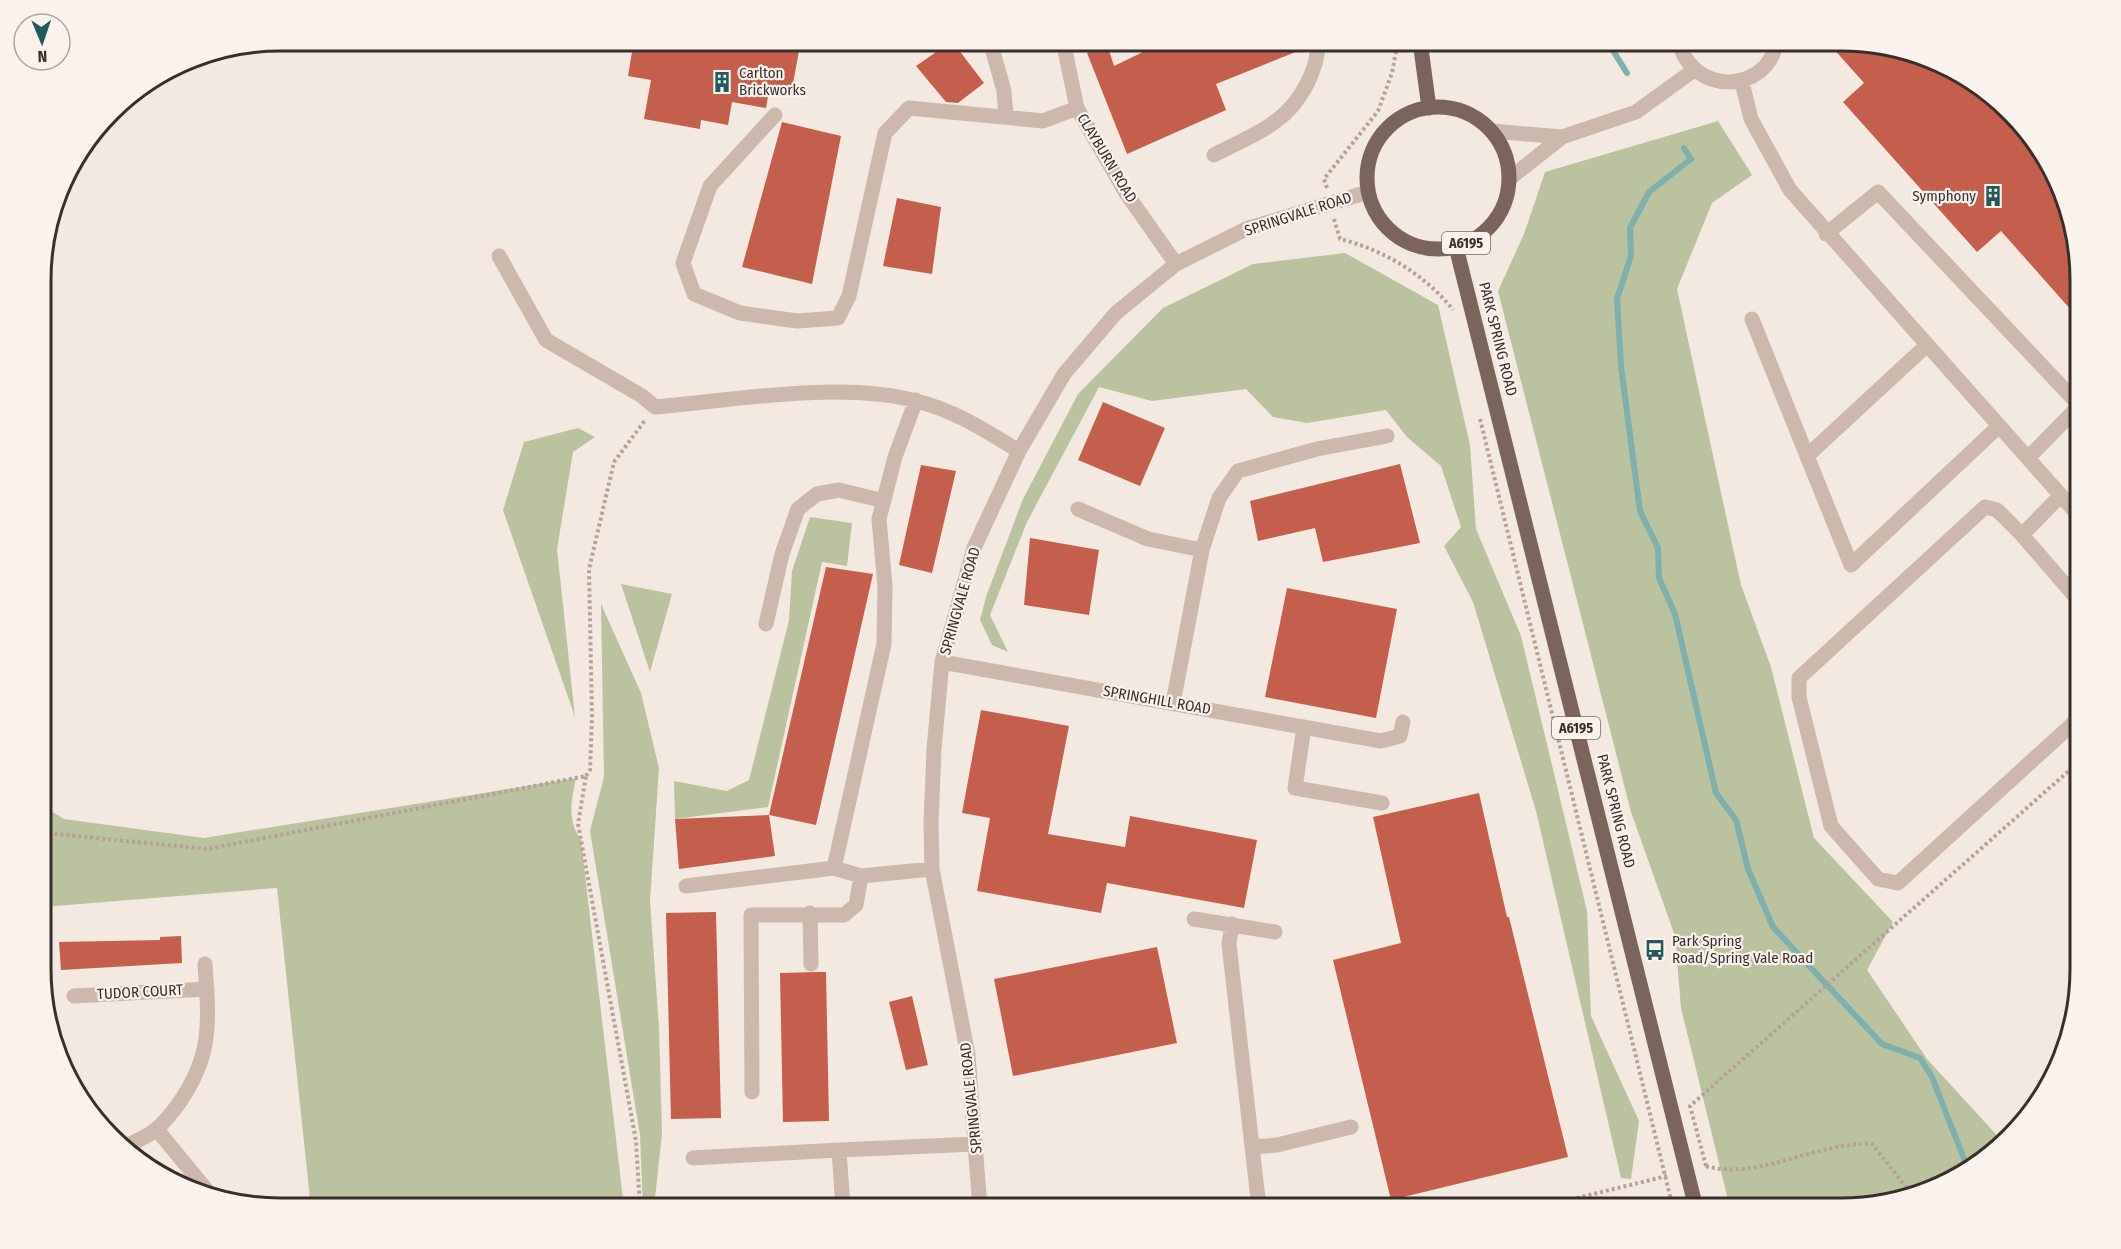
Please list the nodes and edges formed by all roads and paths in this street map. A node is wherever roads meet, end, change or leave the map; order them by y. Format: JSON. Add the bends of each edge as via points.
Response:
{"nodes":[{"id":1,"x":993,"y":51,"type":"edge"},
{"id":2,"x":1065,"y":51,"type":"edge"},
{"id":3,"x":1318,"y":51,"type":"edge"},
{"id":4,"x":1396,"y":51,"type":"edge"},
{"id":5,"x":1421,"y":51,"type":"edge"},
{"id":6,"x":1683,"y":51,"type":"edge"},
{"id":7,"x":1773,"y":51,"type":"edge"},
{"id":8,"x":1694,"y":70,"type":"junction"},
{"id":9,"x":1742,"y":82,"type":"junction"},
{"id":10,"x":1077,"y":108,"type":"junction"},
{"id":11,"x":1429,"y":108,"type":"junction"},
{"id":12,"x":776,"y":115,"type":"dead end"},
{"id":13,"x":1006,"y":117,"type":"junction"},
{"id":14,"x":1492,"y":131,"type":"junction"},
{"id":15,"x":1562,"y":136,"type":"junction"},
{"id":16,"x":1214,"y":155,"type":"dead end"},
{"id":17,"x":1509,"y":179,"type":"junction"},
{"id":18,"x":1368,"y":192,"type":"junction"},
{"id":19,"x":1329,"y":199,"type":"dead end"},
{"id":20,"x":1332,"y":209,"type":"dead end"},
{"id":21,"x":1826,"y":234,"type":"junction"},
{"id":22,"x":1456,"y":247,"type":"junction"},
{"id":23,"x":499,"y":256,"type":"dead end"},
{"id":24,"x":1176,"y":264,"type":"junction"},
{"id":25,"x":1455,"y":317,"type":"dead end"},
{"id":26,"x":1752,"y":319,"type":"dead end"},
{"id":27,"x":1927,"y":345,"type":"junction"},
{"id":28,"x":2070,"y":395,"type":"edge"},
{"id":29,"x":916,"y":400,"type":"junction"},
{"id":30,"x":655,"y":407,"type":"junction"},
{"id":31,"x":1478,"y":414,"type":"dead end"},
{"id":32,"x":2070,"y":416,"type":"edge"},
{"id":33,"x":1998,"y":426,"type":"junction"},
{"id":34,"x":1388,"y":436,"type":"dead end"},
{"id":35,"x":1019,"y":451,"type":"junction"},
{"id":36,"x":1807,"y":456,"type":"junction"},
{"id":37,"x":2028,"y":458,"type":"junction"},
{"id":38,"x":2060,"y":496,"type":"junction"},
{"id":39,"x":884,"y":501,"type":"junction"},
{"id":40,"x":2070,"y":506,"type":"edge"},
{"id":41,"x":1078,"y":509,"type":"dead end"},
{"id":42,"x":2022,"y":535,"type":"junction"},
{"id":43,"x":1202,"y":550,"type":"junction"},
{"id":44,"x":2070,"y":590,"type":"edge"},
{"id":45,"x":766,"y":624,"type":"dead end"},
{"id":46,"x":942,"y":662,"type":"junction"},
{"id":47,"x":1173,"y":703,"type":"junction"},
{"id":48,"x":1403,"y":722,"type":"dead end"},
{"id":49,"x":2070,"y":726,"type":"edge"},
{"id":50,"x":1304,"y":727,"type":"junction"},
{"id":51,"x":2070,"y":770,"type":"edge"},
{"id":52,"x":586,"y":776,"type":"junction"},
{"id":53,"x":1382,"y":803,"type":"dead end"},
{"id":54,"x":51,"y":833,"type":"edge"},
{"id":55,"x":834,"y":868,"type":"junction"},
{"id":56,"x":933,"y":868,"type":"junction"},
{"id":57,"x":861,"y":876,"type":"junction"},
{"id":58,"x":686,"y":886,"type":"dead end"},
{"id":59,"x":810,"y":914,"type":"junction"},
{"id":60,"x":1194,"y":919,"type":"dead end"},
{"id":61,"x":1232,"y":924,"type":"junction"},
{"id":62,"x":1275,"y":932,"type":"dead end"},
{"id":63,"x":205,"y":964,"type":"dead end"},
{"id":64,"x":811,"y":964,"type":"dead end"},
{"id":65,"x":207,"y":989,"type":"junction"},
{"id":66,"x":74,"y":996,"type":"dead end"},
{"id":67,"x":752,"y":1092,"type":"dead end"},
{"id":68,"x":1351,"y":1127,"type":"dead end"},
{"id":69,"x":158,"y":1131,"type":"junction"},
{"id":70,"x":131,"y":1143,"type":"edge"},
{"id":71,"x":976,"y":1144,"type":"junction"},
{"id":72,"x":1253,"y":1147,"type":"junction"},
{"id":73,"x":839,"y":1150,"type":"junction"},
{"id":74,"x":693,"y":1158,"type":"dead end"},
{"id":75,"x":1706,"y":1166,"type":"junction"},
{"id":76,"x":1686,"y":1170,"type":"junction"},
{"id":77,"x":1665,"y":1177,"type":"junction"},
{"id":78,"x":202,"y":1184,"type":"edge"},
{"id":79,"x":1907,"y":1188,"type":"edge"},
{"id":80,"x":639,"y":1198,"type":"edge"},
{"id":81,"x":842,"y":1198,"type":"edge"},
{"id":82,"x":979,"y":1198,"type":"edge"},
{"id":83,"x":1258,"y":1198,"type":"edge"},
{"id":84,"x":1578,"y":1198,"type":"edge"},
{"id":85,"x":1670,"y":1198,"type":"edge"},
{"id":86,"x":1693,"y":1198,"type":"edge"}],
"edges":[{"from":1,"to":13,"type":"street","via":[[1004,91]]},
{"from":2,"to":10,"type":"street","name":"CLAYBURN ROAD"},
{"from":3,"to":16,"type":"street","via":[[1304,89],[1277,121]]},
{"from":4,"to":19,"type":"path","via":[[1378,111],[1324,179]]},
{"from":5,"to":11,"type":"main road"},
{"from":6,"to":8,"type":"street"},
{"from":7,"to":9,"type":"street","via":[[1758,74]]},
{"from":8,"to":9,"type":"street","via":[[1708,79]]},
{"from":8,"to":15,"type":"street","via":[[1636,112]]},
{"from":9,"to":21,"type":"street","via":[[1751,119],[1790,190]]},
{"from":10,"to":13,"type":"street","via":[[1043,121]]},
{"from":10,"to":24,"type":"street","name":"CLAYBURN ROAD","via":[[1126,193]]},
{"from":11,"to":14,"type":"main road","number":"A6195","via":[[1463,112]]},
{"from":11,"to":18,"type":"main road","number":"A6195","via":[[1410,113],[1381,137],[1369,163]]},
{"from":12,"to":13,"type":"street","via":[[710,186],[683,263],[694,294],[740,313],[797,321],[838,318],[849,296],[885,133],[909,108]]},
{"from":14,"to":15,"type":"street"},
{"from":14,"to":17,"type":"main road","number":"A6195","via":[[1501,146]]},
{"from":15,"to":17,"type":"street"},
{"from":17,"to":22,"type":"main road","number":"A6195","via":[[1506,202],[1494,222],[1477,238]]},
{"from":18,"to":22,"type":"main road","number":"A6195","via":[[1386,226],[1400,238],[1437,250]]},
{"from":18,"to":24,"type":"street","name":"SPRINGVALE ROAD","via":[[1246,230]]},
{"from":20,"to":25,"type":"path","via":[[1340,239],[1359,244],[1423,278],[1453,309]]},
{"from":21,"to":27,"type":"street"},
{"from":21,"to":28,"type":"street","via":[[1878,192]]},
{"from":22,"to":76,"type":"main road","name":"PARK SPRING ROAD","number":"A6195"},
{"from":23,"to":30,"type":"street","via":[[546,340]]},
{"from":24,"to":35,"type":"street","name":"SPRINGVALE ROAD","via":[[1116,313],[1064,374]]},
{"from":26,"to":36,"type":"street"},
{"from":27,"to":33,"type":"street"},
{"from":27,"to":36,"type":"street"},
{"from":29,"to":30,"type":"street","via":[[849,390]]},
{"from":29,"to":35,"type":"street","via":[[963,417]]},
{"from":29,"to":39,"type":"street"},
{"from":30,"to":52,"type":"path","via":[[614,462],[589,569],[592,717],[590,770]]},
{"from":31,"to":77,"type":"path"},
{"from":32,"to":37,"type":"street"},
{"from":33,"to":36,"type":"street","via":[[1851,565]]},
{"from":33,"to":37,"type":"street"},
{"from":34,"to":43,"type":"street","via":[[1317,449],[1238,471],[1219,498]]},
{"from":35,"to":46,"type":"street","name":"SPRINGVALE ROAD","via":[[974,548]]},
{"from":37,"to":38,"type":"street"},
{"from":38,"to":40,"type":"street"},
{"from":38,"to":42,"type":"street"},
{"from":39,"to":45,"type":"street","via":[[839,490],[817,494],[798,509],[782,554]]},
{"from":39,"to":55,"type":"street","via":[[879,519],[885,586],[884,644]]},
{"from":41,"to":43,"type":"street","via":[[1148,539]]},
{"from":42,"to":44,"type":"street"},
{"from":42,"to":49,"type":"street","via":[[1997,510],[1984,507],[1799,678],[1799,697],[1831,826],[1878,879],[1898,883]]},
{"from":43,"to":47,"type":"street"},
{"from":46,"to":47,"type":"street","name":"SPRINGHILL ROAD"},
{"from":46,"to":56,"type":"street","name":"SPRINGVALE ROAD","via":[[934,749]]},
{"from":47,"to":50,"type":"street","name":"SPRINGHILL ROAD"},
{"from":48,"to":50,"type":"street","name":"SPRINGHILL ROAD","via":[[1400,736],[1382,741]]},
{"from":50,"to":53,"type":"street","via":[[1295,788]]},
{"from":51,"to":75,"type":"path","via":[[1690,1106]]},
{"from":52,"to":54,"type":"path","via":[[207,849]]},
{"from":52,"to":80,"type":"path","via":[[578,824],[636,1141]]},
{"from":55,"to":57,"type":"street"},
{"from":55,"to":58,"type":"street"},
{"from":56,"to":57,"type":"street"},
{"from":56,"to":71,"type":"street","name":"SPRINGVALE ROAD","via":[[968,1055]]},
{"from":57,"to":59,"type":"street","via":[[856,905],[844,915]]},
{"from":59,"to":64,"type":"street"},
{"from":59,"to":67,"type":"street","via":[[751,915]]},
{"from":60,"to":61,"type":"street"},
{"from":61,"to":62,"type":"street"},
{"from":61,"to":72,"type":"street","via":[[1229,944]]},
{"from":63,"to":65,"type":"street"},
{"from":65,"to":66,"type":"street","name":"TUDOR COURT"},
{"from":65,"to":69,"type":"street","via":[[202,1061]]},
{"from":68,"to":72,"type":"street"},
{"from":69,"to":70,"type":"street"},
{"from":69,"to":78,"type":"street"},
{"from":71,"to":73,"type":"street"},
{"from":71,"to":82,"type":"street","name":"SPRINGVALE ROAD"},
{"from":72,"to":83,"type":"street"},
{"from":73,"to":74,"type":"street"},
{"from":73,"to":81,"type":"street"},
{"from":75,"to":76,"type":"path"},
{"from":75,"to":79,"type":"path","via":[[1723,1171],[1853,1143],[1872,1144]]},
{"from":76,"to":77,"type":"path"},
{"from":76,"to":86,"type":"main road","name":"PARK SPRING ROAD","number":"A6195"},
{"from":77,"to":84,"type":"path"},
{"from":77,"to":85,"type":"path"}]}
